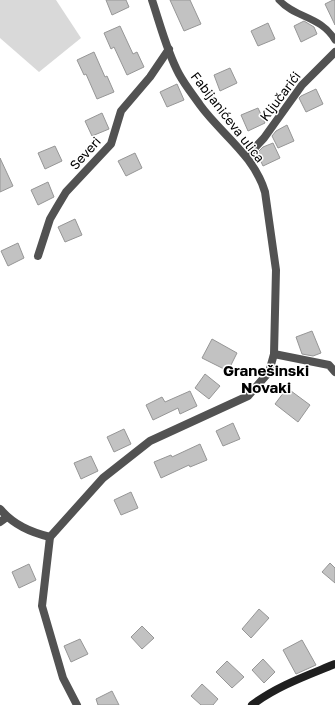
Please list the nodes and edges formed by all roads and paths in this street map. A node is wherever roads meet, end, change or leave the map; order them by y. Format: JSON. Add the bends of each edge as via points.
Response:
{"nodes":[{"id":1,"x":152,"y":0,"type":"edge"},
{"id":2,"x":279,"y":0,"type":"edge"},
{"id":3,"x":335,"y":40,"type":"edge"},
{"id":4,"x":169,"y":49,"type":"junction"},
{"id":5,"x":335,"y":52,"type":"edge"},
{"id":6,"x":247,"y":156,"type":"junction"},
{"id":7,"x":38,"y":256,"type":"dead end"},
{"id":8,"x":274,"y":354,"type":"junction"},
{"id":9,"x":335,"y":372,"type":"edge"},
{"id":10,"x":0,"y":509,"type":"edge"},
{"id":11,"x":4,"y":519,"type":"edge"},
{"id":12,"x":50,"y":537,"type":"junction"},
{"id":13,"x":335,"y":664,"type":"edge"},
{"id":14,"x":77,"y":705,"type":"edge"},
{"id":15,"x":252,"y":705,"type":"edge"}],
"edges":[{"from":1,"to":4,"type":"street","name":"Fabijanićeva ulica"},
{"from":2,"to":3,"type":"lane","via":[[287,7],[322,24]]},
{"from":4,"to":6,"type":"street","name":"Fabijanićeva ulica","via":[[179,74],[201,106]]},
{"from":4,"to":7,"type":"street","name":"Severi","via":[[150,78],[121,111],[111,144],[66,192],[50,219]]},
{"from":5,"to":6,"type":"street","name":"Ključarići","via":[[302,84],[264,138]]},
{"from":6,"to":8,"type":"street","name":"Fabijanićeva ulica","via":[[266,192],[276,270]]},
{"from":8,"to":9,"type":"street","via":[[329,365]]},
{"from":8,"to":12,"type":"street","name":"Fabijanićeva ulica","via":[[269,372],[248,396],[150,441],[103,478]]},
{"from":10,"to":11,"type":"street"},
{"from":11,"to":12,"type":"street","via":[[30,532]]},
{"from":12,"to":14,"type":"street","via":[[42,606],[63,678]]},
{"from":13,"to":15,"type":"street","via":[[286,684]]}]}
